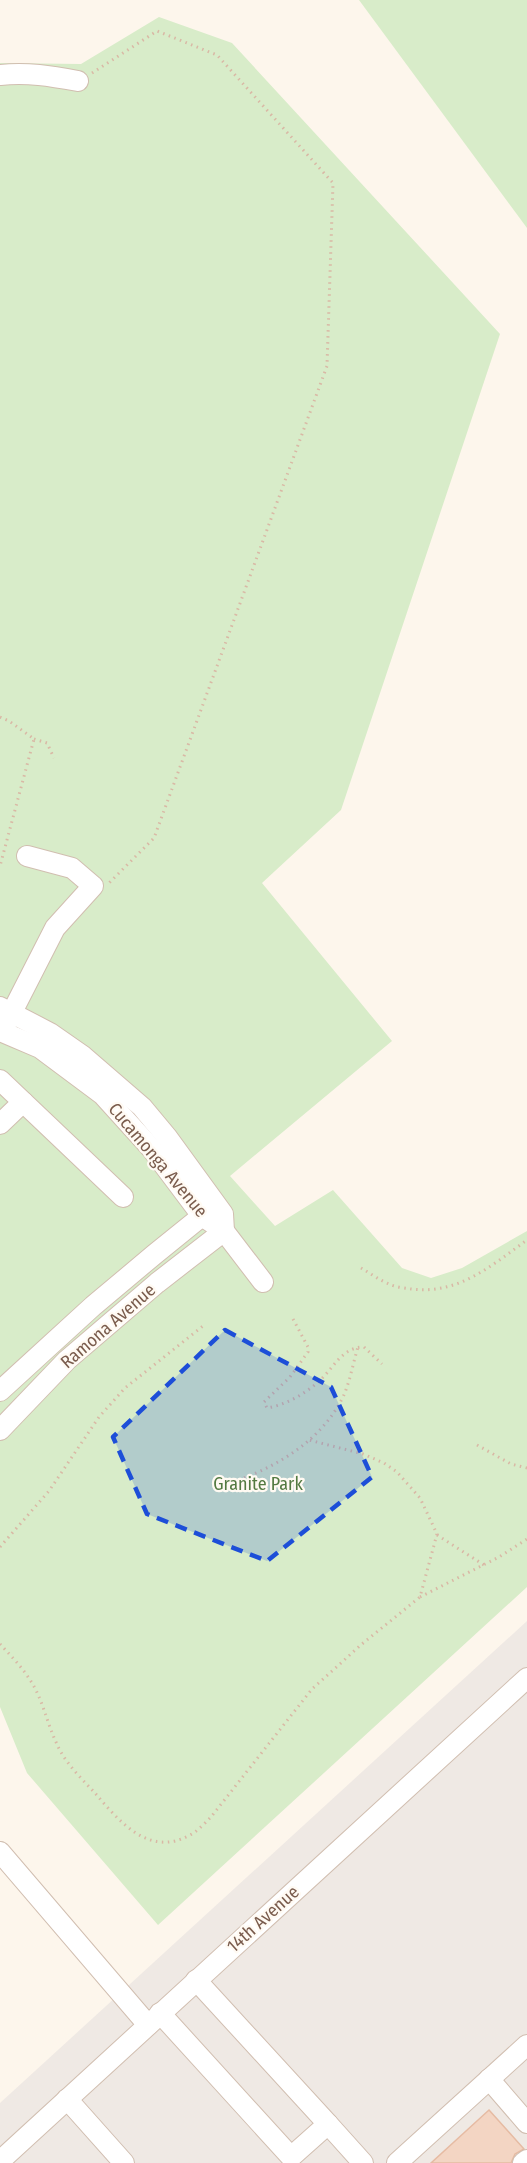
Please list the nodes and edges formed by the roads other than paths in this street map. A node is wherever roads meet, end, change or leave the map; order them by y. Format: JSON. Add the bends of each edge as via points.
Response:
{"nodes":[{"id":1,"x":0,"y":75,"type":"edge"},
{"id":2,"x":78,"y":81,"type":"road end"},
{"id":3,"x":27,"y":856,"type":"dead end"},
{"id":4,"x":6,"y":1009,"type":"edge"},
{"id":5,"x":1,"y":1033,"type":"edge"},
{"id":6,"x":0,"y":1080,"type":"edge"},
{"id":7,"x":24,"y":1102,"type":"junction"},
{"id":8,"x":0,"y":1124,"type":"edge"},
{"id":9,"x":123,"y":1197,"type":"dead end"},
{"id":10,"x":202,"y":1216,"type":"junction"},
{"id":11,"x":223,"y":1222,"type":"junction"},
{"id":12,"x":263,"y":1282,"type":"dead end"},
{"id":13,"x":1,"y":1387,"type":"edge"},
{"id":14,"x":0,"y":1430,"type":"edge"},
{"id":15,"x":527,"y":1678,"type":"edge"},
{"id":16,"x":0,"y":1852,"type":"edge"},
{"id":17,"x":196,"y":1980,"type":"junction"},
{"id":18,"x":154,"y":2019,"type":"junction"},
{"id":19,"x":527,"y":2045,"type":"edge"},
{"id":20,"x":489,"y":2079,"type":"junction"},
{"id":21,"x":67,"y":2099,"type":"junction"},
{"id":22,"x":527,"y":2123,"type":"edge"},
{"id":23,"x":328,"y":2124,"type":"junction"},
{"id":24,"x":527,"y":2160,"type":"edge"},
{"id":25,"x":0,"y":2161,"type":"edge"},
{"id":26,"x":124,"y":2163,"type":"edge"},
{"id":27,"x":363,"y":2163,"type":"edge"},
{"id":28,"x":397,"y":2163,"type":"edge"},
{"id":29,"x":523,"y":2163,"type":"edge"}],
"edges":[{"from":1,"to":2,"type":"street","via":[[33,74]]},
{"from":3,"to":4,"type":"street","via":[[72,868],[93,886],[55,928]]},
{"from":4,"to":5,"type":"street"},
{"from":4,"to":11,"type":"street","name":"Cucamonga Avenue","via":[[83,1056],[142,1107],[167,1137]]},
{"from":5,"to":10,"type":"street","name":"Cucamonga Avenue","via":[[40,1048],[103,1095],[151,1148]]},
{"from":6,"to":7,"type":"street"},
{"from":7,"to":8,"type":"street"},
{"from":7,"to":9,"type":"street"},
{"from":10,"to":11,"type":"street","name":"Cucamonga Avenue"},
{"from":10,"to":13,"type":"street","name":"Ramona Avenue"},
{"from":11,"to":12,"type":"street"},
{"from":11,"to":14,"type":"street","name":"Ramona Avenue","via":[[75,1353]]},
{"from":15,"to":17,"type":"street","name":"14th Avenue"},
{"from":16,"to":18,"type":"street"},
{"from":17,"to":18,"type":"street","name":"14th Avenue"},
{"from":17,"to":23,"type":"street"},
{"from":18,"to":21,"type":"street","name":"14th Avenue"},
{"from":18,"to":23,"type":"street","via":[[291,2157]]},
{"from":19,"to":20,"type":"street"},
{"from":20,"to":22,"type":"street"},
{"from":20,"to":28,"type":"street"},
{"from":21,"to":25,"type":"street","name":"14th Avenue"},
{"from":21,"to":26,"type":"street"},
{"from":23,"to":27,"type":"street"},
{"from":24,"to":29,"type":"street"}]}
